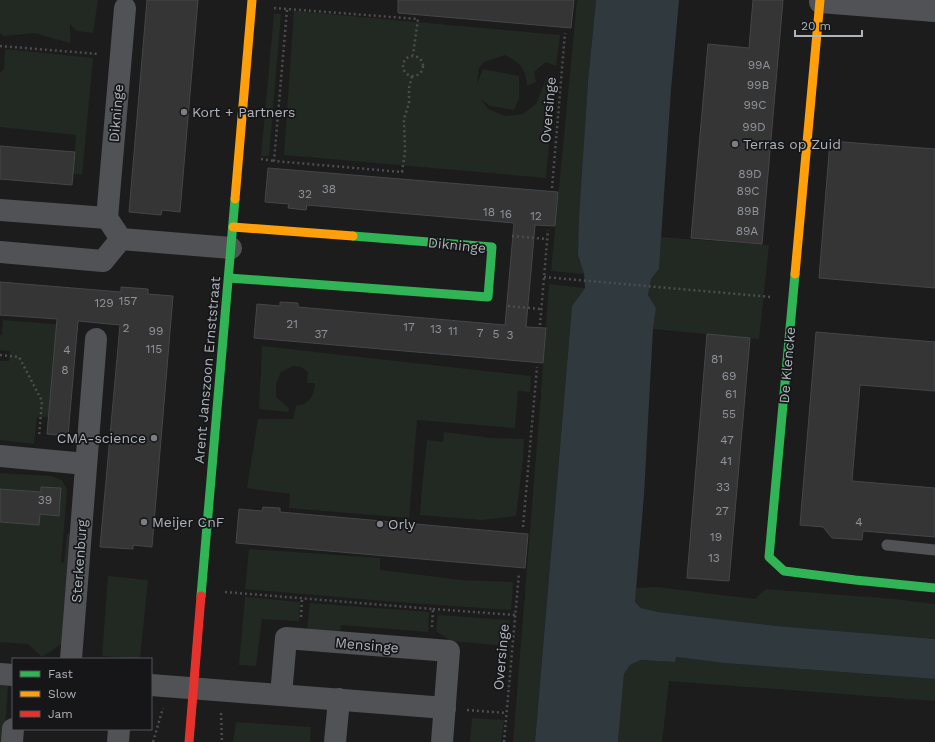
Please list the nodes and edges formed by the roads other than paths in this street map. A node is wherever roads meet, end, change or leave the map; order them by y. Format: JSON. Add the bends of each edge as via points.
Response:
{"nodes":[{"id":1,"x":820,"y":1,"type":"edge"},
{"id":2,"x":252,"y":3,"type":"edge"},
{"id":3,"x":125,"y":8,"type":"dead end"},
{"id":4,"x":935,"y":11,"type":"edge"},
{"id":5,"x":0,"y":210,"type":"edge"},
{"id":6,"x":107,"y":218,"type":"junction"},
{"id":7,"x":233,"y":227,"type":"junction"},
{"id":8,"x":121,"y":239,"type":"junction"},
{"id":9,"x":231,"y":248,"type":"junction"},
{"id":10,"x":0,"y":252,"type":"edge"},
{"id":11,"x":229,"y":278,"type":"junction"},
{"id":12,"x":96,"y":339,"type":"dead end"},
{"id":13,"x":0,"y":456,"type":"edge"},
{"id":14,"x":86,"y":464,"type":"junction"},
{"id":15,"x":887,"y":545,"type":"dead end"},
{"id":16,"x":935,"y":550,"type":"edge"},
{"id":17,"x":935,"y":588,"type":"edge"},
{"id":18,"x":71,"y":658,"type":"edge"},
{"id":19,"x":0,"y":674,"type":"edge"},
{"id":20,"x":12,"y":675,"type":"edge"},
{"id":21,"x":152,"y":685,"type":"edge"},
{"id":22,"x":194,"y":688,"type":"junction"},
{"id":23,"x":281,"y":695,"type":"junction"},
{"id":24,"x":339,"y":699,"type":"junction"},
{"id":25,"x":444,"y":708,"type":"junction"},
{"id":26,"x":13,"y":730,"type":"edge"},
{"id":27,"x":119,"y":730,"type":"edge"},
{"id":28,"x":12,"y":742,"type":"edge"},
{"id":29,"x":118,"y":742,"type":"edge"},
{"id":30,"x":189,"y":742,"type":"edge"},
{"id":31,"x":336,"y":742,"type":"edge"},
{"id":32,"x":442,"y":742,"type":"edge"}],
"edges":[{"from":1,"to":4,"type":"street","name":"De Klencke"},
{"from":1,"to":17,"type":"street","name":"De Klencke","via":[[769,557],[784,571]]},
{"from":2,"to":7,"type":"street","name":"Arent Janszoon Ernststraat"},
{"from":3,"to":6,"type":"street","name":"Dikninge"},
{"from":5,"to":6,"type":"street"},
{"from":6,"to":8,"type":"street"},
{"from":7,"to":9,"type":"street","name":"Arent Janszoon Ernststraat"},
{"from":7,"to":11,"type":"street","name":"Dikninge","via":[[492,246],[488,297]]},
{"from":8,"to":9,"type":"street"},
{"from":8,"to":10,"type":"street","via":[[103,261]]},
{"from":9,"to":11,"type":"street","name":"Arent Janszoon Ernststraat"},
{"from":11,"to":22,"type":"street","name":"Arent Janszoon Ernststraat"},
{"from":12,"to":14,"type":"street","name":"Sterkenburg"},
{"from":13,"to":14,"type":"street"},
{"from":14,"to":18,"type":"street","name":"Sterkenburg"},
{"from":15,"to":16,"type":"lane"},
{"from":19,"to":20,"type":"street"},
{"from":21,"to":22,"type":"street"},
{"from":22,"to":23,"type":"street"},
{"from":22,"to":30,"type":"street","name":"Arent Janszoon Ernststraat"},
{"from":23,"to":24,"type":"street"},
{"from":23,"to":25,"type":"street","name":"Mensinge","via":[[286,638],[449,651]]},
{"from":24,"to":25,"type":"street"},
{"from":24,"to":31,"type":"street"},
{"from":25,"to":32,"type":"street","name":"Mensinge"},
{"from":26,"to":28,"type":"street"},
{"from":27,"to":29,"type":"street"}]}
